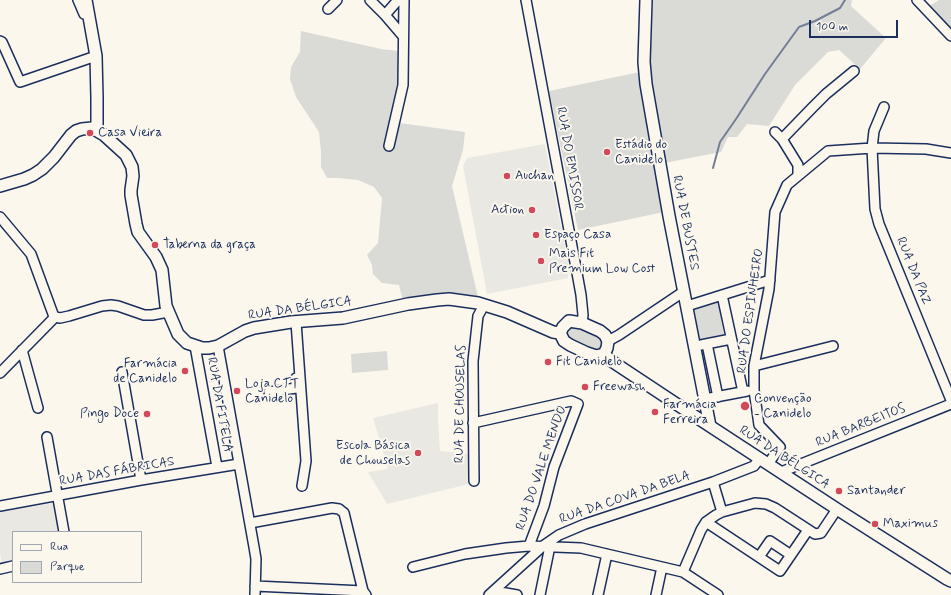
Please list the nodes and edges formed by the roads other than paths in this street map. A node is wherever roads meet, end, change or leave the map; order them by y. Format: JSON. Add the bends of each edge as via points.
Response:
{"nodes":[{"id":1,"x":85,"y":0,"type":"edge"},
{"id":2,"x":337,"y":0,"type":"edge"},
{"id":3,"x":370,"y":0,"type":"edge"},
{"id":4,"x":398,"y":0,"type":"edge"},
{"id":5,"x":404,"y":0,"type":"edge"},
{"id":6,"x":526,"y":0,"type":"edge"},
{"id":7,"x":646,"y":0,"type":"edge"},
{"id":8,"x":917,"y":0,"type":"edge"},
{"id":9,"x":328,"y":9,"type":"dead end"},
{"id":10,"x":84,"y":14,"type":"dead end"},
{"id":11,"x":385,"y":15,"type":"junction"},
{"id":12,"x":403,"y":36,"type":"junction"},
{"id":13,"x":951,"y":36,"type":"edge"},
{"id":14,"x":0,"y":41,"type":"edge"},
{"id":15,"x":96,"y":56,"type":"junction"},
{"id":16,"x":854,"y":71,"type":"dead end"},
{"id":17,"x":884,"y":107,"type":"dead end"},
{"id":18,"x":97,"y":130,"type":"junction"},
{"id":19,"x":775,"y":132,"type":"dead end"},
{"id":20,"x":782,"y":139,"type":"junction"},
{"id":21,"x":389,"y":146,"type":"dead end"},
{"id":22,"x":872,"y":148,"type":"junction"},
{"id":23,"x":951,"y":153,"type":"edge"},
{"id":24,"x":798,"y":175,"type":"junction"},
{"id":25,"x":0,"y":186,"type":"edge"},
{"id":26,"x":0,"y":217,"type":"edge"},
{"id":27,"x":5,"y":230,"type":"edge"},
{"id":28,"x":770,"y":280,"type":"junction"},
{"id":29,"x":684,"y":292,"type":"junction"},
{"id":30,"x":722,"y":295,"type":"junction"},
{"id":31,"x":484,"y":305,"type":"junction"},
{"id":32,"x":686,"y":306,"type":"junction"},
{"id":33,"x":168,"y":312,"type":"junction"},
{"id":34,"x":55,"y":317,"type":"junction"},
{"id":35,"x":294,"y":322,"type":"junction"},
{"id":36,"x":582,"y":323,"type":"junction"},
{"id":37,"x":560,"y":333,"type":"junction"},
{"id":38,"x":731,"y":340,"type":"junction"},
{"id":39,"x":608,"y":341,"type":"junction"},
{"id":40,"x":707,"y":344,"type":"junction"},
{"id":41,"x":195,"y":346,"type":"junction"},
{"id":42,"x":218,"y":346,"type":"junction"},
{"id":43,"x":833,"y":346,"type":"dead end"},
{"id":44,"x":695,"y":347,"type":"junction"},
{"id":45,"x":22,"y":350,"type":"junction"},
{"id":46,"x":604,"y":354,"type":"junction"},
{"id":47,"x":754,"y":366,"type":"junction"},
{"id":48,"x":122,"y":372,"type":"dead end"},
{"id":49,"x":0,"y":373,"type":"edge"},
{"id":50,"x":754,"y":390,"type":"junction"},
{"id":51,"x":269,"y":392,"type":"dead end"},
{"id":52,"x":743,"y":392,"type":"junction"},
{"id":53,"x":718,"y":397,"type":"junction"},
{"id":54,"x":706,"y":399,"type":"junction"},
{"id":55,"x":951,"y":400,"type":"edge"},
{"id":56,"x":951,"y":404,"type":"edge"},
{"id":57,"x":38,"y":408,"type":"dead end"},
{"id":58,"x":473,"y":423,"type":"junction"},
{"id":59,"x":710,"y":426,"type":"junction"},
{"id":60,"x":47,"y":437,"type":"dead end"},
{"id":61,"x":764,"y":461,"type":"junction"},
{"id":62,"x":239,"y":464,"type":"junction"},
{"id":63,"x":217,"y":467,"type":"junction"},
{"id":64,"x":781,"y":472,"type":"junction"},
{"id":65,"x":141,"y":480,"type":"junction"},
{"id":66,"x":474,"y":481,"type":"dead end"},
{"id":67,"x":713,"y":482,"type":"junction"},
{"id":68,"x":302,"y":486,"type":"dead end"},
{"id":69,"x":58,"y":496,"type":"junction"},
{"id":70,"x":0,"y":506,"type":"edge"},
{"id":71,"x":837,"y":509,"type":"junction"},
{"id":72,"x":722,"y":512,"type":"junction"},
{"id":73,"x":706,"y":522,"type":"junction"},
{"id":74,"x":250,"y":523,"type":"junction"},
{"id":75,"x":808,"y":530,"type":"junction"},
{"id":76,"x":64,"y":531,"type":"edge"},
{"id":77,"x":529,"y":546,"type":"junction"},
{"id":78,"x":547,"y":546,"type":"junction"},
{"id":79,"x":607,"y":554,"type":"junction"},
{"id":80,"x":791,"y":555,"type":"junction"},
{"id":81,"x":759,"y":557,"type":"junction"},
{"id":82,"x":12,"y":566,"type":"edge"},
{"id":83,"x":413,"y":567,"type":"dead end"},
{"id":84,"x":662,"y":567,"type":"junction"},
{"id":85,"x":0,"y":569,"type":"edge"},
{"id":86,"x":683,"y":572,"type":"junction"},
{"id":87,"x":951,"y":581,"type":"edge"},
{"id":88,"x":255,"y":590,"type":"edge"},
{"id":89,"x":365,"y":593,"type":"edge"},
{"id":90,"x":492,"y":593,"type":"edge"},
{"id":91,"x":517,"y":595,"type":"edge"},
{"id":92,"x":540,"y":595,"type":"edge"},
{"id":93,"x":598,"y":595,"type":"edge"},
{"id":94,"x":656,"y":595,"type":"edge"},
{"id":95,"x":718,"y":595,"type":"edge"}],
"edges":[{"from":1,"to":10,"type":"street","via":[[82,9]]},
{"from":1,"to":15,"type":"main road"},
{"from":2,"to":9,"type":"street"},
{"from":3,"to":11,"type":"street"},
{"from":4,"to":11,"type":"street"},
{"from":5,"to":12,"type":"street"},
{"from":6,"to":36,"type":"street","name":"RUA DO EMISSOR","via":[[577,273],[582,302]]},
{"from":7,"to":29,"type":"main road","name":"RUA DE BUSTES","via":[[646,84]]},
{"from":8,"to":13,"type":"street"},
{"from":11,"to":12,"type":"street"},
{"from":12,"to":21,"type":"street","via":[[403,85]]},
{"from":14,"to":15,"type":"street","via":[[20,82]]},
{"from":15,"to":18,"type":"main road"},
{"from":16,"to":20,"type":"street","via":[[826,94]]},
{"from":17,"to":22,"type":"street","name":"RUA DA PAZ","via":[[874,131]]},
{"from":18,"to":25,"type":"main road","via":[[88,128],[76,131],[42,169],[24,179]]},
{"from":18,"to":33,"type":"main road","via":[[126,155],[132,167],[131,190],[136,224],[138,232],[162,270]]},
{"from":19,"to":20,"type":"street"},
{"from":20,"to":24,"type":"street","via":[[798,165]]},
{"from":22,"to":23,"type":"street","name":"RUA DO ESPINHEIRO","via":[[926,148]]},
{"from":22,"to":24,"type":"street","name":"RUA DO ESPINHEIRO","via":[[828,151]]},
{"from":22,"to":55,"type":"street","name":"RUA DA PAZ","via":[[875,209],[879,224]]},
{"from":24,"to":28,"type":"street","name":"RUA DO ESPINHEIRO","via":[[787,185],[775,212]]},
{"from":26,"to":27,"type":"street"},
{"from":27,"to":34,"type":"street","via":[[20,240],[31,254]]},
{"from":28,"to":30,"type":"street"},
{"from":28,"to":47,"type":"street","name":"RUA DO ESPINHEIRO"},
{"from":29,"to":32,"type":"main road","name":"RUA DE BUSTES"},
{"from":29,"to":39,"type":"street"},
{"from":30,"to":32,"type":"street"},
{"from":30,"to":38,"type":"street"},
{"from":31,"to":35,"type":"main road","name":"RUA DA BÉLGICA","via":[[449,299],[436,300],[343,318]]},
{"from":31,"to":37,"type":"main road","name":"RUA DA BÉLGICA"},
{"from":31,"to":58,"type":"street","name":"RUA DE CHOUSELAS","via":[[478,316],[473,360]]},
{"from":32,"to":44,"type":"main road","name":"RUA DE BUSTES"},
{"from":33,"to":34,"type":"street","via":[[144,315],[111,305],[60,318]]},
{"from":33,"to":41,"type":"main road","via":[[178,334],[187,343]]},
{"from":34,"to":45,"type":"street"},
{"from":35,"to":42,"type":"main road","name":"RUA DA BÉLGICA","via":[[254,328]]},
{"from":35,"to":51,"type":"street","via":[[296,388]]},
{"from":35,"to":68,"type":"street","via":[[306,461]]},
{"from":36,"to":37,"type":"main road","via":[[569,321]]},
{"from":36,"to":39,"type":"main road","via":[[600,331]]},
{"from":37,"to":46,"type":"main road","name":"RUA DA BÉLGICA","via":[[570,346],[596,356]]},
{"from":38,"to":40,"type":"street"},
{"from":38,"to":52,"type":"street"},
{"from":39,"to":46,"type":"main road"},
{"from":40,"to":44,"type":"street"},
{"from":40,"to":53,"type":"street"},
{"from":41,"to":42,"type":"main road","name":"RUA DA BÉLGICA"},
{"from":41,"to":63,"type":"street","name":"RUA DA FITELA"},
{"from":42,"to":62,"type":"street"},
{"from":43,"to":47,"type":"street"},
{"from":44,"to":54,"type":"main road","name":"RUA DE BUSTES"},
{"from":45,"to":49,"type":"street"},
{"from":45,"to":57,"type":"street"},
{"from":46,"to":59,"type":"main road","name":"RUA DA BÉLGICA"},
{"from":47,"to":50,"type":"street","name":"RUA DO ESPINHEIRO"},
{"from":48,"to":65,"type":"street"},
{"from":50,"to":52,"type":"street"},
{"from":50,"to":61,"type":"street","name":"RUA DO ESPINHEIRO","via":[[759,425],[780,447]]},
{"from":52,"to":53,"type":"street"},
{"from":53,"to":54,"type":"street"},
{"from":54,"to":59,"type":"main road","name":"RUA DE BUSTES"},
{"from":56,"to":64,"type":"street","name":"RUA BARBEITOS"},
{"from":58,"to":66,"type":"street","name":"RUA DE CHOUSELAS"},
{"from":58,"to":77,"type":"street","name":"RUA DO VALE MENDO","via":[[571,401],[578,404],[554,467],[544,506]]},
{"from":59,"to":61,"type":"main road","name":"RUA DA BÉLGICA"},
{"from":60,"to":69,"type":"street"},
{"from":61,"to":64,"type":"main road","name":"RUA DA BÉLGICA"},
{"from":61,"to":67,"type":"street","name":"RUA DA COVA DA BELA"},
{"from":62,"to":63,"type":"street","name":"RUA DAS FÁBRICAS"},
{"from":62,"to":74,"type":"street"},
{"from":63,"to":65,"type":"street","name":"RUA DAS FÁBRICAS"},
{"from":64,"to":71,"type":"main road","name":"RUA DA BÉLGICA"},
{"from":65,"to":69,"type":"street","name":"RUA DAS FÁBRICAS"},
{"from":67,"to":72,"type":"street"},
{"from":67,"to":78,"type":"street","name":"RUA DA COVA DA BELA","via":[[585,524],[558,535]]},
{"from":69,"to":70,"type":"street","name":"RUA DAS FÁBRICAS"},
{"from":69,"to":76,"type":"street"},
{"from":71,"to":75,"type":"street","via":[[821,533],[815,534]]},
{"from":71,"to":87,"type":"main road","name":"RUA DA BÉLGICA"},
{"from":72,"to":73,"type":"street"},
{"from":72,"to":75,"type":"street","via":[[755,503],[766,504]]},
{"from":73,"to":81,"type":"street"},
{"from":73,"to":86,"type":"street"},
{"from":74,"to":88,"type":"street","via":[[256,559]]},
{"from":74,"to":89,"type":"street","via":[[332,508],[339,509],[344,513]]},
{"from":75,"to":80,"type":"street"},
{"from":77,"to":78,"type":"street"},
{"from":77,"to":83,"type":"street","via":[[471,553]]},
{"from":78,"to":79,"type":"street","via":[[581,548]]},
{"from":78,"to":90,"type":"street","name":"RUA DA COVA DA BELA"},
{"from":78,"to":92,"type":"street"},
{"from":79,"to":84,"type":"street"},
{"from":79,"to":93,"type":"street"},
{"from":80,"to":81,"type":"street","via":[[770,541]]},
{"from":80,"to":81,"type":"street","via":[[780,571]]},
{"from":82,"to":85,"type":"street"},
{"from":84,"to":86,"type":"street"},
{"from":84,"to":94,"type":"street"},
{"from":86,"to":95,"type":"street"},
{"from":88,"to":89,"type":"street"},
{"from":90,"to":91,"type":"street"}]}
